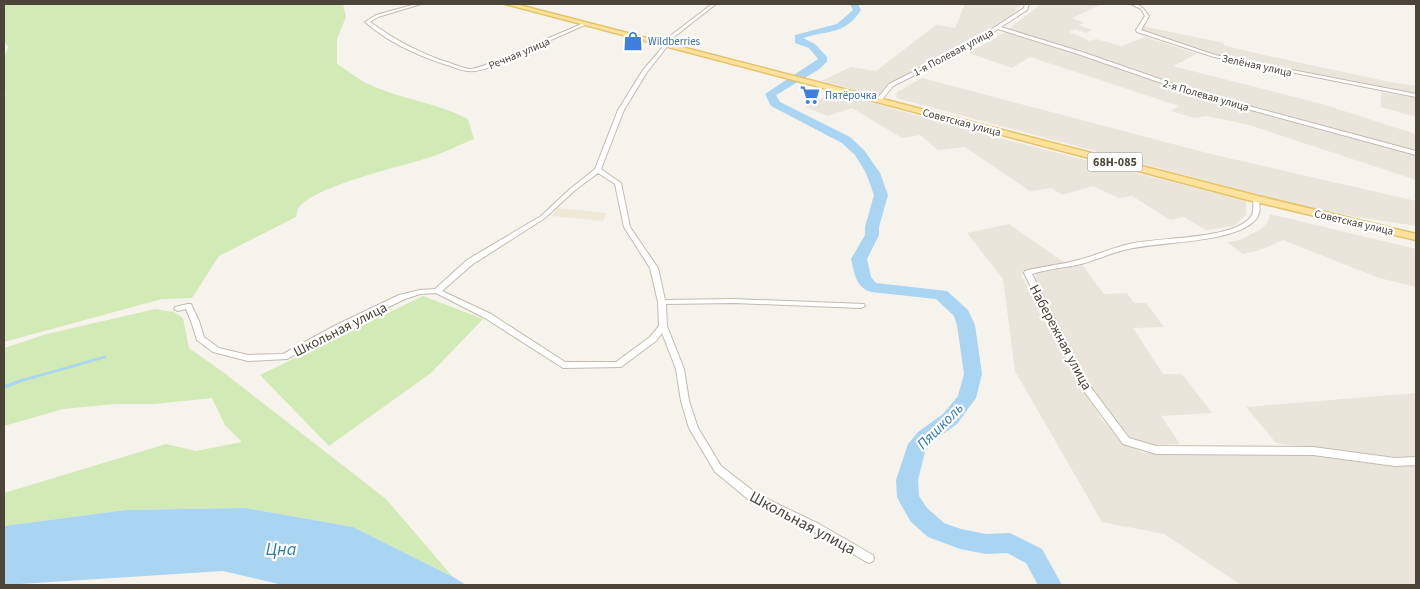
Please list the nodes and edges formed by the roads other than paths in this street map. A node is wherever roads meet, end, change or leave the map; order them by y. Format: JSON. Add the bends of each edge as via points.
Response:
{"nodes":[{"id":1,"x":419,"y":4,"type":"edge"},
{"id":2,"x":508,"y":4,"type":"edge"},
{"id":3,"x":714,"y":4,"type":"edge"},
{"id":4,"x":1028,"y":4,"type":"edge"},
{"id":5,"x":1133,"y":4,"type":"edge"},
{"id":6,"x":585,"y":24,"type":"junction"},
{"id":7,"x":999,"y":28,"type":"junction"},
{"id":8,"x":663,"y":44,"type":"junction"},
{"id":9,"x":1416,"y":96,"type":"edge"},
{"id":10,"x":879,"y":100,"type":"junction"},
{"id":11,"x":1416,"y":153,"type":"edge"},
{"id":12,"x":598,"y":170,"type":"junction"},
{"id":13,"x":1256,"y":200,"type":"junction"},
{"id":14,"x":1416,"y":237,"type":"edge"},
{"id":15,"x":437,"y":291,"type":"junction"},
{"id":16,"x":662,"y":302,"type":"junction"},
{"id":17,"x":861,"y":306,"type":"dead end"},
{"id":18,"x":178,"y":309,"type":"dead end"},
{"id":19,"x":663,"y":326,"type":"junction"},
{"id":20,"x":1416,"y":461,"type":"edge"},
{"id":21,"x":870,"y":558,"type":"dead end"}],
"edges":[{"from":1,"to":6,"type":"street","name":"Речная улица","via":[[377,16],[368,22],[426,57],[469,70],[490,65]]},
{"from":2,"to":6,"type":"main road","name":"Советская улица","number":"68Н-085"},
{"from":3,"to":8,"type":"street"},
{"from":4,"to":7,"type":"street","name":"1-я Полевая улица","via":[[1026,9]]},
{"from":5,"to":9,"type":"street","name":"Зелёная улица","via":[[1142,8],[1147,16],[1139,31],[1196,51]]},
{"from":6,"to":8,"type":"main road","name":"Советская улица","number":"68Н-085"},
{"from":7,"to":10,"type":"street","name":"1-я Полевая улица","via":[[891,85]]},
{"from":7,"to":11,"type":"street","name":"2-я Полевая улица","via":[[1198,94]]},
{"from":8,"to":10,"type":"main road","name":"Советская улица","number":"68Н-085"},
{"from":8,"to":12,"type":"street","via":[[664,48],[645,71],[621,110]]},
{"from":10,"to":13,"type":"main road","name":"Советская улица","number":"68Н-085"},
{"from":12,"to":15,"type":"street","via":[[543,217],[470,262]]},
{"from":12,"to":16,"type":"street","name":"Школьная улица","via":[[618,183],[627,227],[654,268]]},
{"from":13,"to":14,"type":"main road","name":"Советская улица","number":"68Н-085"},
{"from":13,"to":20,"type":"street","name":"Набережная улица","via":[[1257,212],[1242,227],[1216,235],[1130,246],[1078,263],[1040,268],[1028,273],[1085,387],[1126,440],[1156,450],[1313,451],[1395,462]]},
{"from":15,"to":18,"type":"street","name":"Школьная улица","via":[[402,297],[284,357],[248,358],[216,350],[200,338],[188,306]]},
{"from":15,"to":19,"type":"street","via":[[488,316],[563,365],[618,365],[653,339]]},
{"from":16,"to":17,"type":"street","via":[[742,301]]},
{"from":16,"to":19,"type":"street","name":"Школьная улица"},
{"from":19,"to":21,"type":"street","name":"Школьная улица","via":[[680,369],[685,401],[694,428],[718,469],[753,498]]}]}
